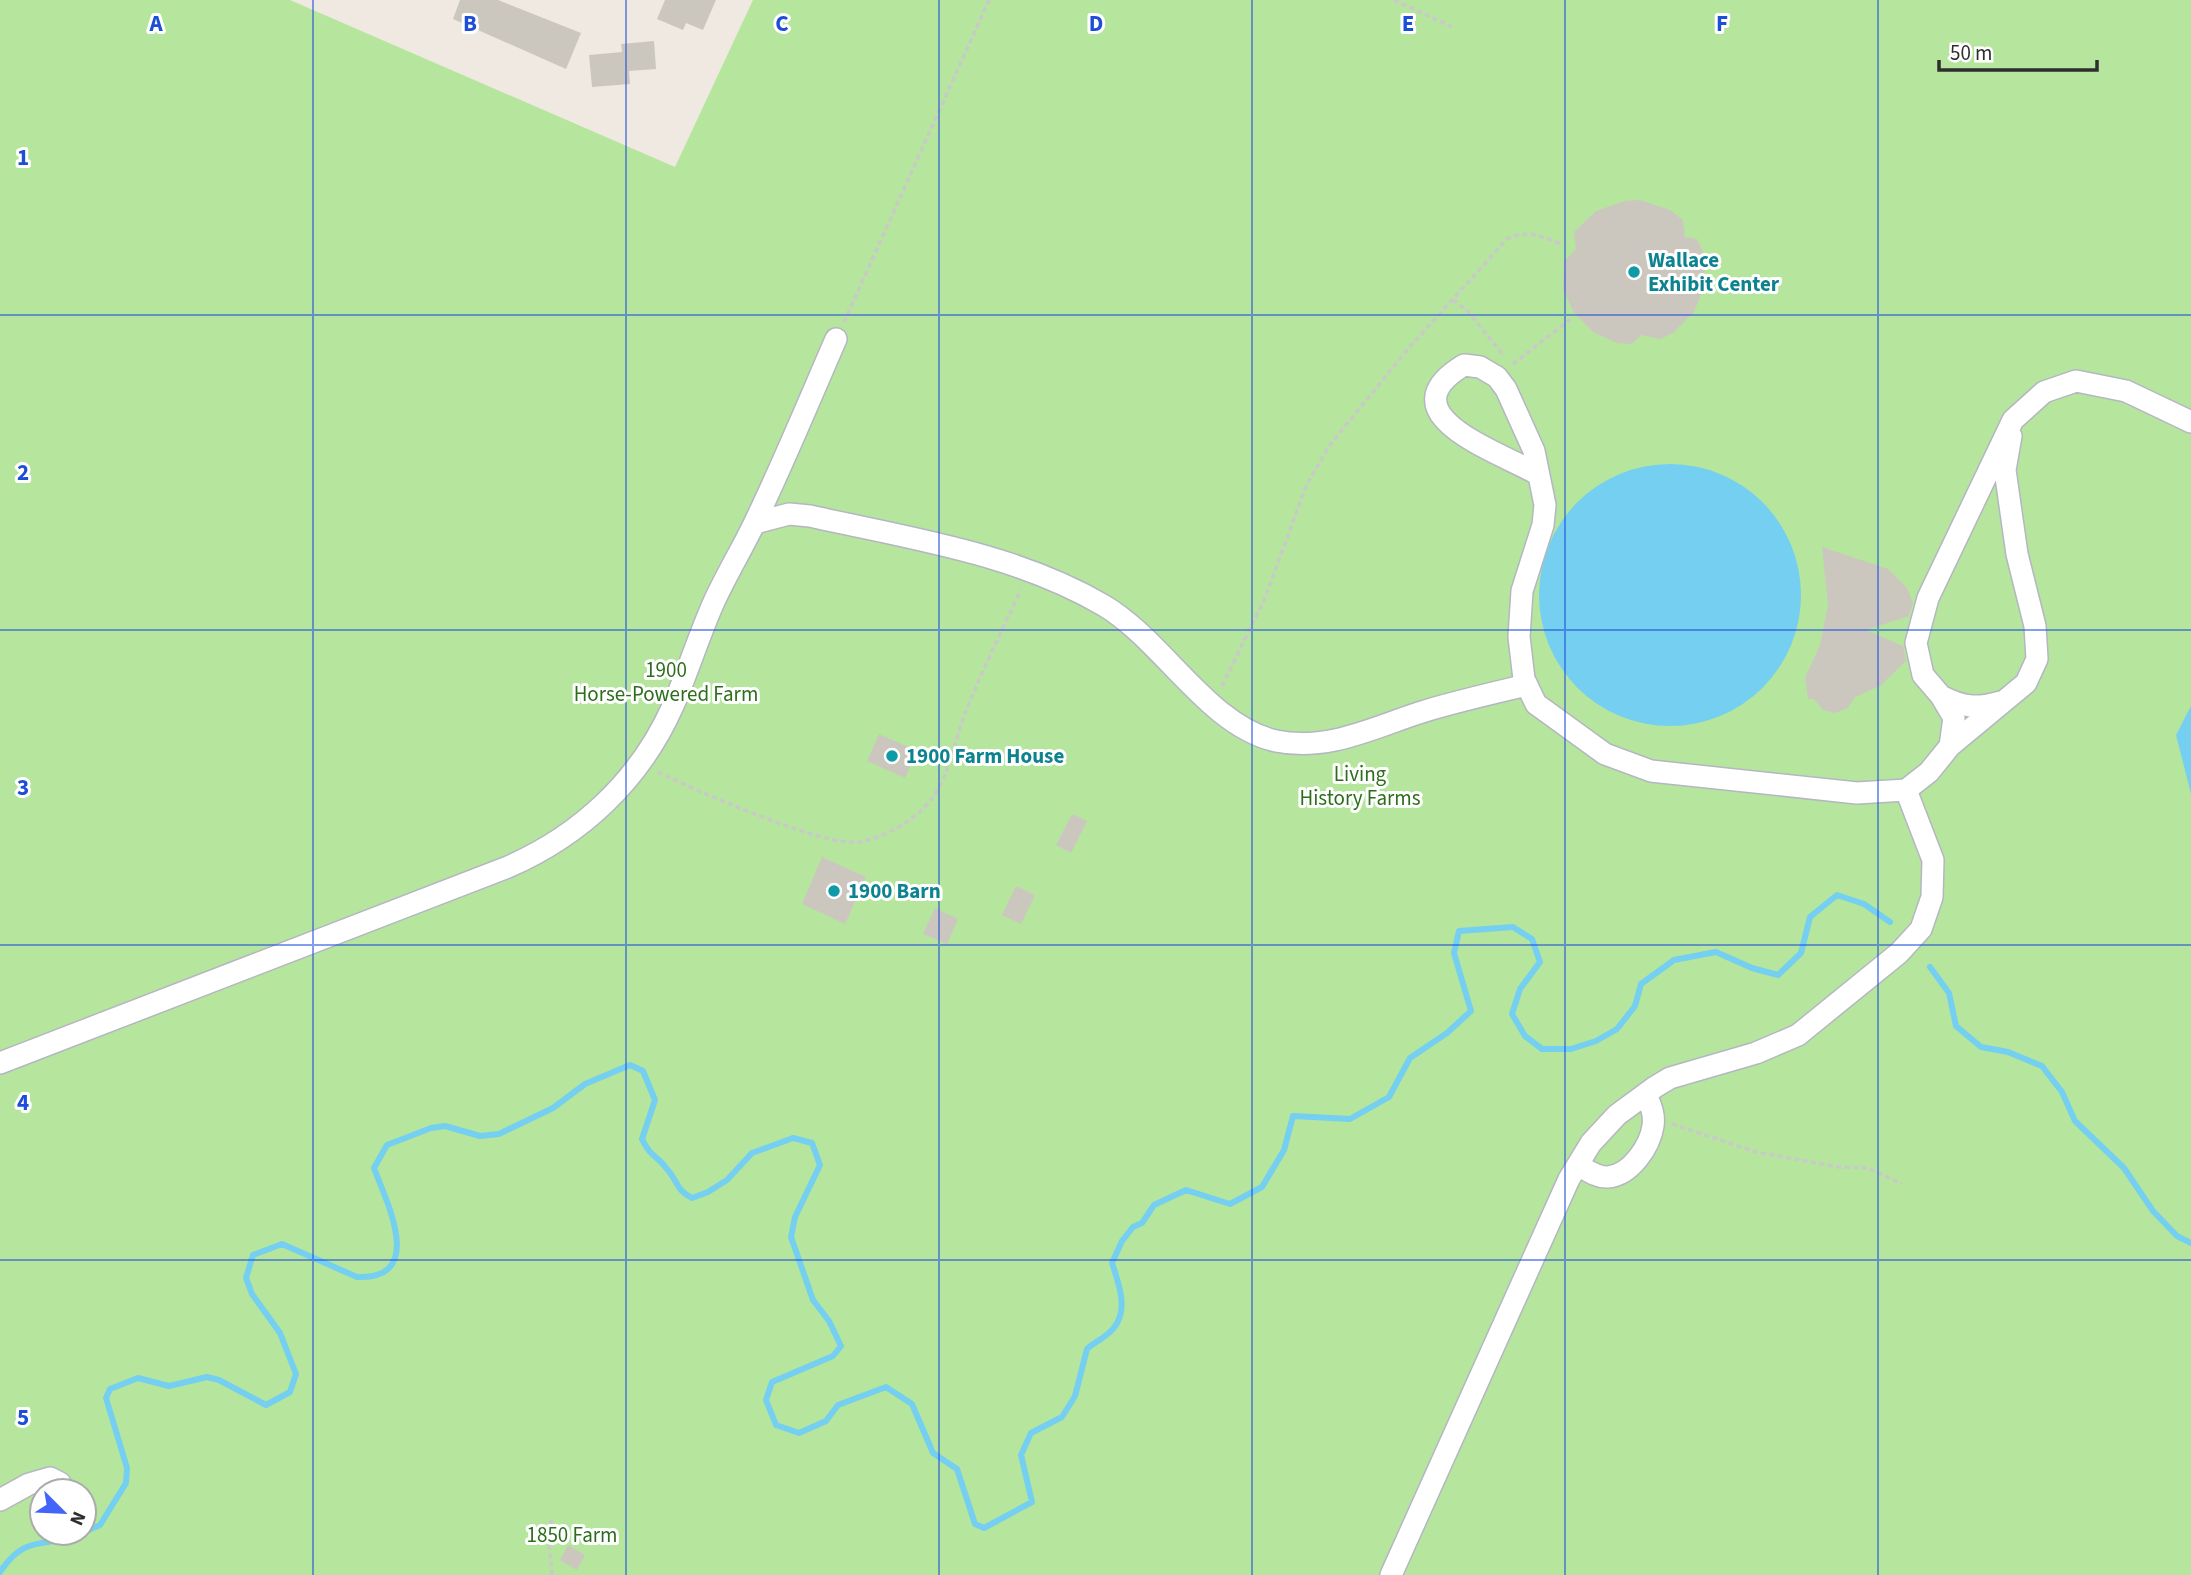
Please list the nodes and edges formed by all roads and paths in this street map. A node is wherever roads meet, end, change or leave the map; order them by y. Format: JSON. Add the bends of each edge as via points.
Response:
{"nodes":[{"id":1,"x":989,"y":0,"type":"edge"},
{"id":2,"x":1394,"y":0,"type":"edge"},
{"id":3,"x":1452,"y":27,"type":"dead end"},
{"id":4,"x":1562,"y":244,"type":"dead end"},
{"id":5,"x":1452,"y":300,"type":"junction"},
{"id":6,"x":1572,"y":318,"type":"dead end"},
{"id":7,"x":836,"y":340,"type":"joint"},
{"id":8,"x":1504,"y":371,"type":"junction"},
{"id":9,"x":2013,"y":420,"type":"junction"},
{"id":10,"x":2191,"y":422,"type":"edge"},
{"id":11,"x":1539,"y":475,"type":"junction"},
{"id":12,"x":755,"y":523,"type":"junction"},
{"id":13,"x":1031,"y":571,"type":"junction"},
{"id":14,"x":1527,"y":685,"type":"junction"},
{"id":15,"x":1941,"y":696,"type":"junction"},
{"id":16,"x":2006,"y":701,"type":"junction"},
{"id":17,"x":1213,"y":703,"type":"junction"},
{"id":18,"x":1950,"y":746,"type":"junction"},
{"id":19,"x":640,"y":764,"type":"junction"},
{"id":20,"x":1906,"y":790,"type":"junction"},
{"id":21,"x":0,"y":1063,"type":"edge"},
{"id":22,"x":1646,"y":1094,"type":"junction"},
{"id":23,"x":1653,"y":1119,"type":"junction"},
{"id":24,"x":1578,"y":1165,"type":"junction"},
{"id":25,"x":1902,"y":1184,"type":"dead end"},
{"id":26,"x":28,"y":1485,"type":"edge"},
{"id":27,"x":0,"y":1500,"type":"edge"},
{"id":28,"x":552,"y":1519,"type":"dead end"},
{"id":29,"x":552,"y":1575,"type":"edge"},
{"id":30,"x":1391,"y":1575,"type":"edge"}],
"edges":[{"from":1,"to":7,"type":"path"},
{"from":2,"to":3,"type":"path"},
{"from":4,"to":5,"type":"path","via":[[1521,233],[1507,239]]},
{"from":5,"to":8,"type":"path","via":[[1467,310]]},
{"from":5,"to":17,"type":"path","via":[[1329,446],[1306,486],[1265,598]]},
{"from":6,"to":8,"type":"path"},
{"from":7,"to":12,"type":"lane"},
{"from":8,"to":11,"type":"lane"},
{"from":8,"to":11,"type":"lane","via":[[1464,365],[1444,377],[1436,399],[1440,416],[1473,443]]},
{"from":9,"to":10,"type":"lane","via":[[2044,392],[2077,381],[2126,391]]},
{"from":9,"to":15,"type":"lane","via":[[1928,598],[1916,643],[1923,675]]},
{"from":9,"to":16,"type":"lane","via":[[2005,470],[2017,554],[2035,626],[2037,659],[2026,683]]},
{"from":11,"to":14,"type":"lane","via":[[1545,505],[1543,524],[1521,592],[1520,658]]},
{"from":12,"to":13,"type":"lane","via":[[789,514],[810,516],[943,545]]},
{"from":12,"to":19,"type":"lane","via":[[713,604],[671,710]]},
{"from":13,"to":17,"type":"lane","via":[[1104,605]]},
{"from":13,"to":19,"type":"path","via":[[976,686],[937,791],[922,811],[886,832],[857,843],[825,838]]},
{"from":14,"to":17,"type":"lane","via":[[1316,744],[1276,741],[1251,732]]},
{"from":14,"to":20,"type":"lane","via":[[1536,704],[1563,726],[1605,754],[1651,771],[1857,793]]},
{"from":15,"to":16,"type":"lane","via":[[1959,705],[1982,708]]},
{"from":15,"to":18,"type":"lane","via":[[1954,718]]},
{"from":16,"to":18,"type":"lane"},
{"from":18,"to":20,"type":"lane","via":[[1929,772]]},
{"from":19,"to":21,"type":"lane","via":[[576,829],[533,856]]},
{"from":20,"to":22,"type":"lane","via":[[1933,860],[1932,897],[1920,929],[1899,953],[1798,1035],[1756,1053],[1670,1078]]},
{"from":22,"to":23,"type":"lane"},
{"from":22,"to":24,"type":"lane","via":[[1617,1115]]},
{"from":23,"to":24,"type":"lane","via":[[1649,1140],[1624,1171],[1608,1177]]},
{"from":23,"to":25,"type":"path","via":[[1756,1152],[1868,1168]]},
{"from":24,"to":30,"type":"lane"},
{"from":26,"to":27,"type":"lane"},
{"from":28,"to":29,"type":"path","via":[[548,1529]]}]}
